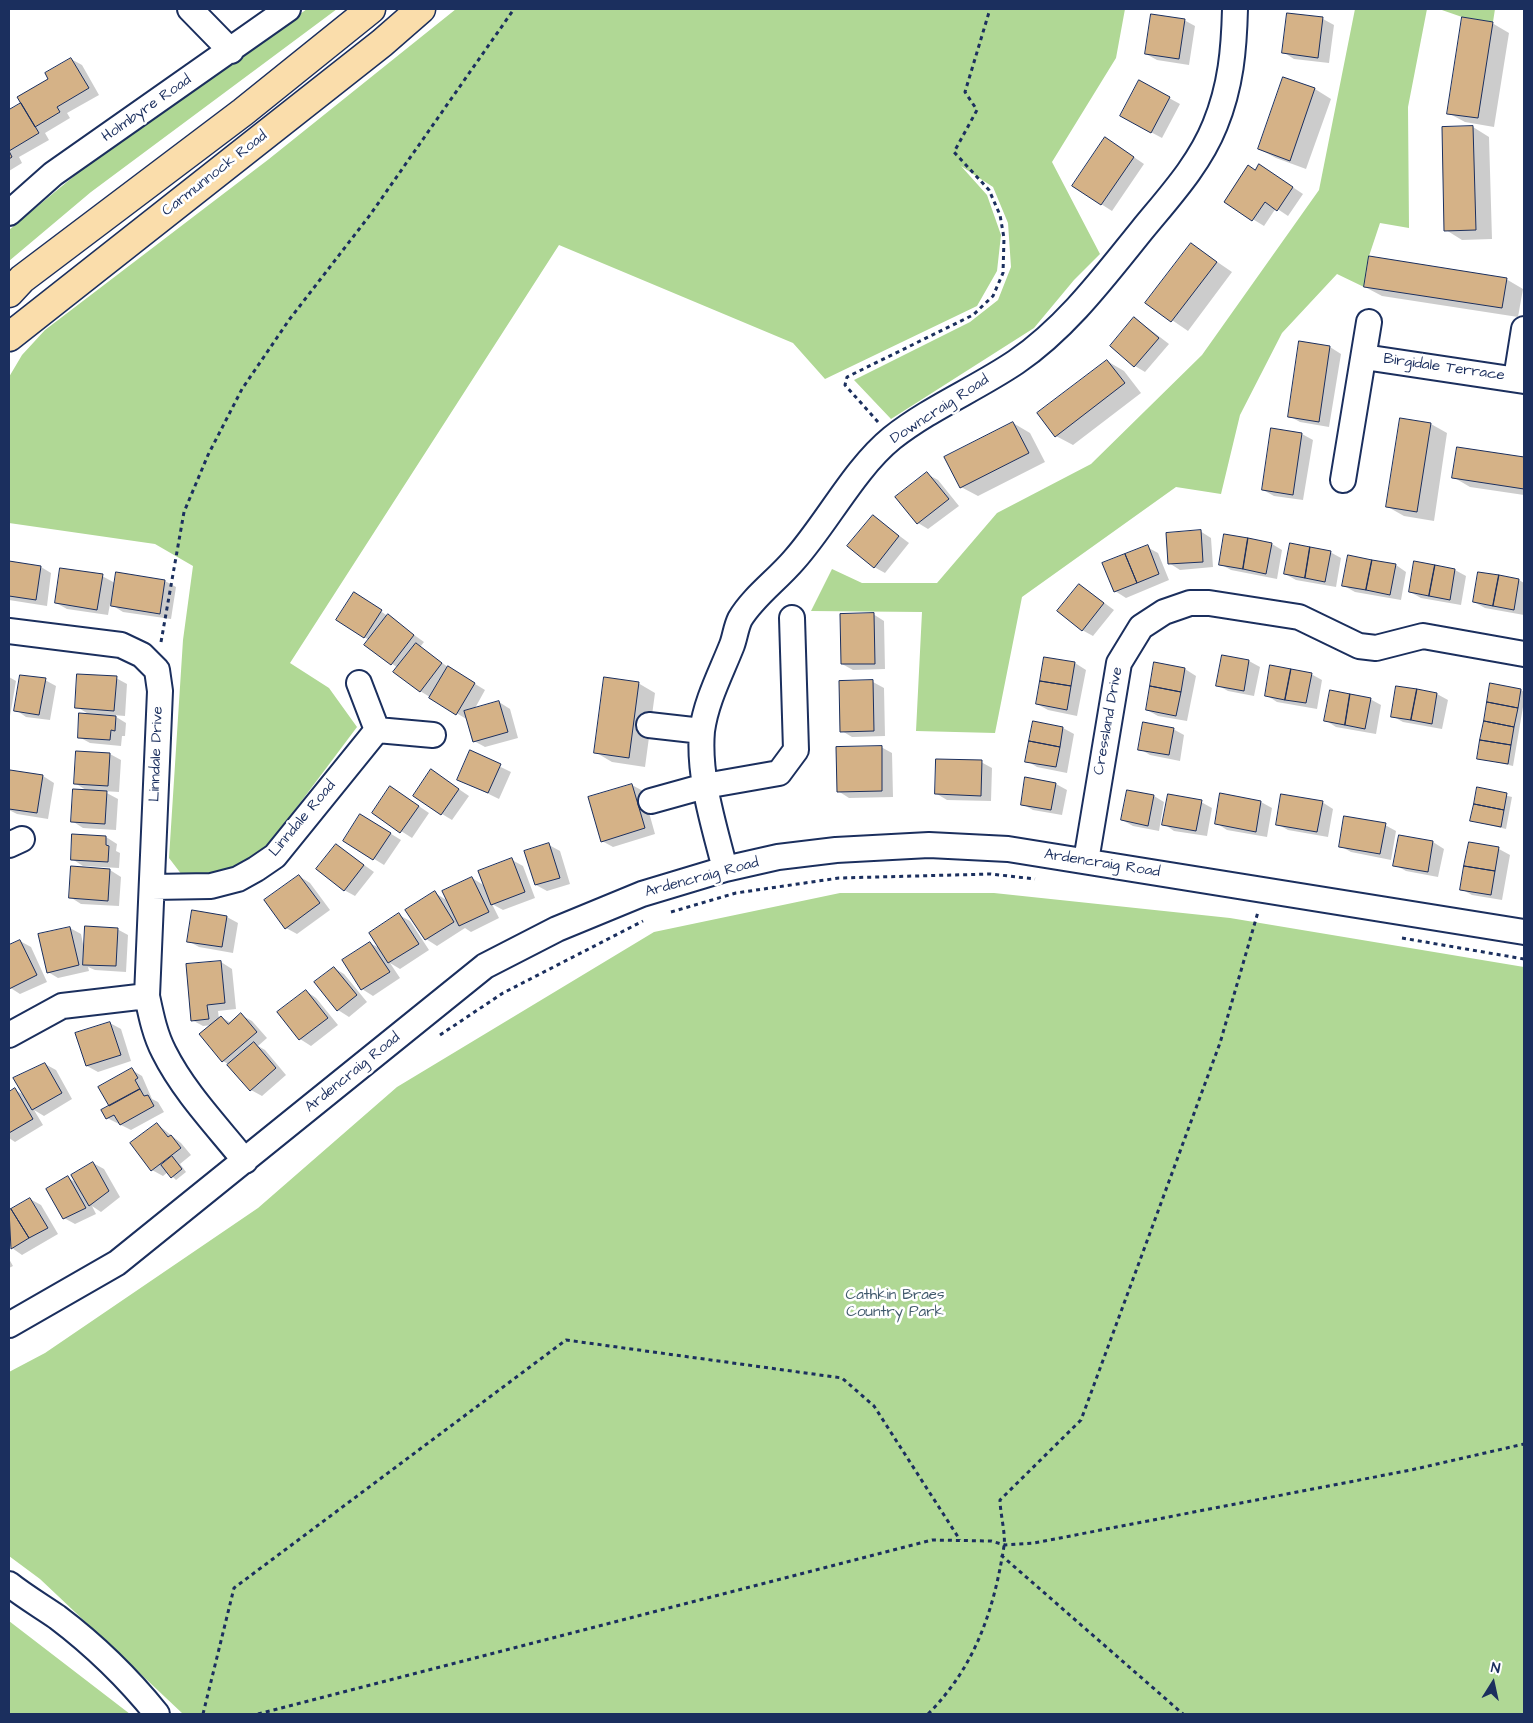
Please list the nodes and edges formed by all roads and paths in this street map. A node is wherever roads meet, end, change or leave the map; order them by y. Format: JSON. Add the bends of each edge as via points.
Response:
{"nodes":[{"id":1,"x":190,"y":9,"type":"edge"},
{"id":2,"x":288,"y":9,"type":"edge"},
{"id":3,"x":371,"y":9,"type":"edge"},
{"id":4,"x":420,"y":9,"type":"edge"},
{"id":5,"x":514,"y":9,"type":"edge"},
{"id":6,"x":990,"y":9,"type":"edge"},
{"id":7,"x":1235,"y":9,"type":"edge"},
{"id":8,"x":231,"y":51,"type":"junction"},
{"id":9,"x":9,"y":213,"type":"edge"},
{"id":10,"x":9,"y":292,"type":"edge"},
{"id":11,"x":1369,"y":322,"type":"dead end"},
{"id":12,"x":1524,"y":329,"type":"edge"},
{"id":13,"x":9,"y":337,"type":"edge"},
{"id":14,"x":1364,"y":357,"type":"junction"},
{"id":15,"x":1520,"y":380,"type":"edge"},
{"id":16,"x":892,"y":438,"type":"junction"},
{"id":17,"x":1343,"y":480,"type":"dead end"},
{"id":18,"x":792,"y":618,"type":"dead end"},
{"id":19,"x":9,"y":631,"type":"edge"},
{"id":20,"x":1524,"y":654,"type":"edge"},
{"id":21,"x":157,"y":670,"type":"junction"},
{"id":22,"x":359,"y":683,"type":"dead end"},
{"id":23,"x":649,"y":725,"type":"dead end"},
{"id":24,"x":377,"y":730,"type":"junction"},
{"id":25,"x":702,"y":731,"type":"junction"},
{"id":26,"x":433,"y":735,"type":"dead end"},
{"id":27,"x":705,"y":786,"type":"junction"},
{"id":28,"x":651,"y":801,"type":"dead end"},
{"id":29,"x":1086,"y":861,"type":"junction"},
{"id":30,"x":725,"y":869,"type":"junction"},
{"id":31,"x":1044,"y":880,"type":"dead end"},
{"id":32,"x":152,"y":887,"type":"junction"},
{"id":33,"x":1259,"y":889,"type":"junction"},
{"id":34,"x":1248,"y":913,"type":"dead end"},
{"id":35,"x":665,"y":914,"type":"dead end"},
{"id":36,"x":1258,"y":914,"type":"junction"},
{"id":37,"x":1267,"y":916,"type":"dead end"},
{"id":38,"x":647,"y":919,"type":"dead end"},
{"id":39,"x":1524,"y":932,"type":"edge"},
{"id":40,"x":1400,"y":938,"type":"dead end"},
{"id":41,"x":1524,"y":959,"type":"edge"},
{"id":42,"x":147,"y":996,"type":"junction"},
{"id":43,"x":9,"y":1035,"type":"edge"},
{"id":44,"x":439,"y":1036,"type":"dead end"},
{"id":45,"x":245,"y":1161,"type":"junction"},
{"id":46,"x":9,"y":1325,"type":"edge"},
{"id":47,"x":1524,"y":1444,"type":"edge"},
{"id":48,"x":960,"y":1540,"type":"junction"},
{"id":49,"x":1005,"y":1545,"type":"junction"},
{"id":50,"x":1001,"y":1555,"type":"junction"},
{"id":51,"x":10,"y":1586,"type":"edge"},
{"id":52,"x":157,"y":1714,"type":"edge"},
{"id":53,"x":203,"y":1714,"type":"edge"},
{"id":54,"x":258,"y":1714,"type":"edge"},
{"id":55,"x":928,"y":1714,"type":"edge"},
{"id":56,"x":1183,"y":1714,"type":"edge"}],
"edges":[{"from":1,"to":8,"type":"street"},
{"from":2,"to":8,"type":"street","name":"Holmbyre Road"},
{"from":3,"to":10,"type":"main road","name":"Carmunnock Road"},
{"from":4,"to":13,"type":"main road","name":"Carmunnock Road","via":[[382,43]]},
{"from":5,"to":21,"type":"path","via":[[370,215],[289,320],[242,389],[208,455],[184,512]]},
{"from":6,"to":16,"type":"path","via":[[966,92],[977,110],[954,152],[989,190],[1000,215],[1004,238],[1003,273],[993,296],[973,315],[847,377],[845,385]]},
{"from":7,"to":16,"type":"street","name":"Downcraig Road","via":[[1230,82],[1215,126],[1189,173],[1096,287],[1057,329],[1016,362]]},
{"from":8,"to":9,"type":"street","name":"Holmbyre Road","via":[[53,174]]},
{"from":11,"to":14,"type":"street","name":"Birgidale Terrace"},
{"from":12,"to":15,"type":"street"},
{"from":14,"to":15,"type":"street","name":"Birgidale Terrace"},
{"from":14,"to":17,"type":"street","name":"Birgidale Terrace"},
{"from":16,"to":25,"type":"street","name":"Downcraig Road","via":[[874,456],[797,558],[739,620],[717,676]]},
{"from":18,"to":27,"type":"street","via":[[796,750],[779,773]]},
{"from":19,"to":21,"type":"street","via":[[121,645],[142,655]]},
{"from":20,"to":29,"type":"street","name":"Cressland Drive","via":[[1423,636],[1376,648],[1358,646],[1299,617],[1209,603],[1190,603],[1164,612],[1141,627],[1119,663]]},
{"from":21,"to":32,"type":"street","name":"Linndale Drive","via":[[160,691]]},
{"from":22,"to":24,"type":"street"},
{"from":23,"to":25,"type":"street"},
{"from":24,"to":26,"type":"street"},
{"from":24,"to":32,"type":"street","name":"Linndale Road","via":[[275,856],[238,879],[211,886]]},
{"from":25,"to":27,"type":"street","name":"Downcraig Road"},
{"from":27,"to":28,"type":"street"},
{"from":27,"to":30,"type":"street","name":"Downcraig Road"},
{"from":29,"to":30,"type":"street","name":"Ardencraig Road","via":[[1008,849],[930,845],[836,850]]},
{"from":29,"to":33,"type":"street","name":"Ardencraig Road"},
{"from":30,"to":45,"type":"street","name":"Ardencraig Road","via":[[642,894],[557,929],[485,966]]},
{"from":31,"to":35,"type":"path","via":[[991,874],[839,878],[736,893]]},
{"from":32,"to":42,"type":"street","name":"Linndale Drive"},
{"from":33,"to":36,"type":"path"},
{"from":33,"to":39,"type":"street","name":"Ardencraig Road"},
{"from":34,"to":36,"type":"path"},
{"from":36,"to":37,"type":"path"},
{"from":36,"to":49,"type":"path","via":[[1220,1043],[1081,1420],[1000,1500]]},
{"from":38,"to":44,"type":"path","via":[[503,993]]},
{"from":40,"to":41,"type":"path"},
{"from":42,"to":43,"type":"street","via":[[62,1006]]},
{"from":42,"to":45,"type":"street","name":"Linndale Drive","via":[[163,1051],[181,1080]]},
{"from":45,"to":46,"type":"street","name":"Ardencraig Road","via":[[117,1263]]},
{"from":47,"to":49,"type":"path","via":[[1163,1519],[1034,1544]]},
{"from":48,"to":49,"type":"path","via":[[991,1540]]},
{"from":48,"to":53,"type":"path","via":[[874,1406],[842,1378],[566,1340],[234,1588]]},
{"from":48,"to":54,"type":"path","via":[[932,1540]]},
{"from":49,"to":50,"type":"path"},
{"from":50,"to":55,"type":"path","via":[[996,1590],[985,1628],[964,1667]]},
{"from":50,"to":56,"type":"path"},
{"from":51,"to":52,"type":"street","via":[[57,1617],[101,1654]]}]}
